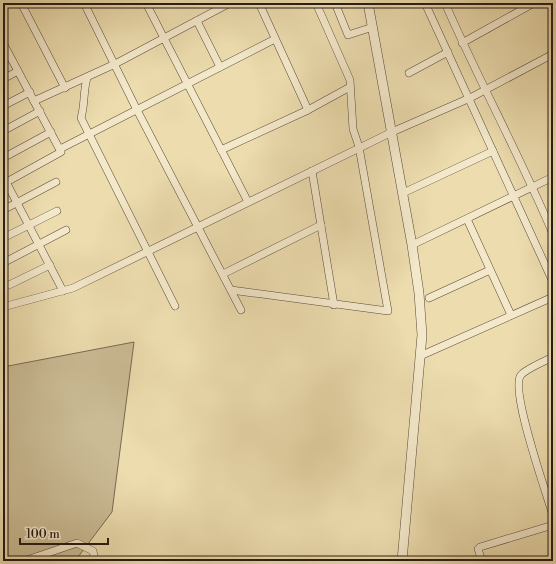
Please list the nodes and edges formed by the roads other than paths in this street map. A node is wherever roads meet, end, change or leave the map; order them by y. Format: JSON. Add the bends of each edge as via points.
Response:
{"nodes":[{"id":1,"x":21,"y":3,"type":"edge"},
{"id":2,"x":84,"y":3,"type":"edge"},
{"id":3,"x":146,"y":3,"type":"edge"},
{"id":4,"x":230,"y":3,"type":"edge"},
{"id":5,"x":259,"y":3,"type":"edge"},
{"id":6,"x":316,"y":3,"type":"edge"},
{"id":7,"x":335,"y":3,"type":"edge"},
{"id":8,"x":368,"y":3,"type":"edge"},
{"id":9,"x":425,"y":3,"type":"edge"},
{"id":10,"x":445,"y":3,"type":"edge"},
{"id":11,"x":534,"y":3,"type":"edge"},
{"id":12,"x":197,"y":21,"type":"junction"},
{"id":13,"x":373,"y":27,"type":"junction"},
{"id":14,"x":164,"y":38,"type":"junction"},
{"id":15,"x":275,"y":39,"type":"junction"},
{"id":16,"x":3,"y":43,"type":"edge"},
{"id":17,"x":462,"y":43,"type":"junction"},
{"id":18,"x":5,"y":52,"type":"edge"},
{"id":19,"x":448,"y":52,"type":"junction"},
{"id":20,"x":553,"y":54,"type":"edge"},
{"id":21,"x":115,"y":64,"type":"junction"},
{"id":22,"x":220,"y":67,"type":"junction"},
{"id":23,"x":18,"y":71,"type":"junction"},
{"id":24,"x":409,"y":73,"type":"dead end"},
{"id":25,"x":87,"y":78,"type":"junction"},
{"id":26,"x":3,"y":79,"type":"edge"},
{"id":27,"x":187,"y":85,"type":"junction"},
{"id":28,"x":350,"y":87,"type":"junction"},
{"id":29,"x":65,"y":88,"type":"junction"},
{"id":30,"x":485,"y":90,"type":"junction"},
{"id":31,"x":30,"y":92,"type":"junction"},
{"id":32,"x":470,"y":98,"type":"junction"},
{"id":33,"x":34,"y":101,"type":"junction"},
{"id":34,"x":3,"y":106,"type":"edge"},
{"id":35,"x":137,"y":110,"type":"junction"},
{"id":36,"x":308,"y":110,"type":"junction"},
{"id":37,"x":40,"y":111,"type":"junction"},
{"id":38,"x":3,"y":131,"type":"edge"},
{"id":39,"x":51,"y":132,"type":"junction"},
{"id":40,"x":392,"y":132,"type":"junction"},
{"id":41,"x":88,"y":134,"type":"junction"},
{"id":42,"x":359,"y":148,"type":"junction"},
{"id":43,"x":60,"y":149,"type":"junction"},
{"id":44,"x":221,"y":150,"type":"junction"},
{"id":45,"x":493,"y":152,"type":"junction"},
{"id":46,"x":3,"y":158,"type":"edge"},
{"id":47,"x":312,"y":171,"type":"junction"},
{"id":48,"x":553,"y":177,"type":"edge"},
{"id":49,"x":4,"y":181,"type":"edge"},
{"id":50,"x":56,"y":182,"type":"dead end"},
{"id":51,"x":533,"y":187,"type":"junction"},
{"id":52,"x":403,"y":193,"type":"junction"},
{"id":53,"x":514,"y":197,"type":"junction"},
{"id":54,"x":248,"y":202,"type":"junction"},
{"id":55,"x":17,"y":203,"type":"junction"},
{"id":56,"x":3,"y":210,"type":"edge"},
{"id":57,"x":57,"y":211,"type":"dead end"},
{"id":58,"x":467,"y":219,"type":"junction"},
{"id":59,"x":29,"y":225,"type":"junction"},
{"id":60,"x":321,"y":226,"type":"junction"},
{"id":61,"x":199,"y":227,"type":"junction"},
{"id":62,"x":66,"y":230,"type":"dead end"},
{"id":63,"x":553,"y":234,"type":"edge"},
{"id":64,"x":3,"y":238,"type":"edge"},
{"id":65,"x":39,"y":244,"type":"junction"},
{"id":66,"x":412,"y":245,"type":"junction"},
{"id":67,"x":148,"y":250,"type":"junction"},
{"id":68,"x":3,"y":263,"type":"edge"},
{"id":69,"x":50,"y":265,"type":"junction"},
{"id":70,"x":490,"y":270,"type":"junction"},
{"id":71,"x":223,"y":274,"type":"junction"},
{"id":72,"x":553,"y":282,"type":"edge"},
{"id":73,"x":9,"y":285,"type":"dead end"},
{"id":74,"x":231,"y":290,"type":"junction"},
{"id":75,"x":63,"y":291,"type":"junction"},
{"id":76,"x":553,"y":297,"type":"edge"},
{"id":77,"x":429,"y":298,"type":"dead end"},
{"id":78,"x":334,"y":305,"type":"junction"},
{"id":79,"x":175,"y":306,"type":"dead end"},
{"id":80,"x":3,"y":307,"type":"edge"},
{"id":81,"x":241,"y":310,"type":"dead end"},
{"id":82,"x":511,"y":315,"type":"junction"},
{"id":83,"x":420,"y":356,"type":"junction"},
{"id":84,"x":553,"y":357,"type":"edge"},
{"id":85,"x":553,"y":516,"type":"edge"},
{"id":86,"x":553,"y":525,"type":"edge"},
{"id":87,"x":24,"y":561,"type":"edge"},
{"id":88,"x":95,"y":561,"type":"edge"},
{"id":89,"x":402,"y":561,"type":"edge"},
{"id":90,"x":482,"y":561,"type":"edge"}],
"edges":[{"from":1,"to":29,"type":"street"},
{"from":2,"to":21,"type":"street"},
{"from":3,"to":14,"type":"street"},
{"from":4,"to":12,"type":"street"},
{"from":5,"to":15,"type":"street"},
{"from":6,"to":28,"type":"street","via":[[350,80]]},
{"from":7,"to":13,"type":"street","via":[[348,35]]},
{"from":8,"to":13,"type":"street"},
{"from":9,"to":19,"type":"street"},
{"from":10,"to":17,"type":"street"},
{"from":11,"to":17,"type":"street"},
{"from":12,"to":14,"type":"street"},
{"from":12,"to":22,"type":"street"},
{"from":13,"to":40,"type":"street"},
{"from":14,"to":21,"type":"street"},
{"from":14,"to":27,"type":"street"},
{"from":15,"to":22,"type":"street"},
{"from":15,"to":36,"type":"street"},
{"from":16,"to":18,"type":"street"},
{"from":17,"to":30,"type":"street"},
{"from":18,"to":23,"type":"street"},
{"from":19,"to":24,"type":"street"},
{"from":19,"to":32,"type":"street"},
{"from":20,"to":30,"type":"street"},
{"from":21,"to":25,"type":"street"},
{"from":21,"to":35,"type":"street"},
{"from":22,"to":27,"type":"street"},
{"from":23,"to":26,"type":"street"},
{"from":23,"to":31,"type":"street"},
{"from":25,"to":29,"type":"street"},
{"from":25,"to":41,"type":"street","via":[[81,118]]},
{"from":27,"to":35,"type":"street"},
{"from":27,"to":44,"type":"street"},
{"from":28,"to":36,"type":"street"},
{"from":28,"to":42,"type":"street","via":[[353,129]]},
{"from":29,"to":33,"type":"street"},
{"from":30,"to":32,"type":"street"},
{"from":30,"to":51,"type":"street"},
{"from":31,"to":33,"type":"street"},
{"from":31,"to":34,"type":"street"},
{"from":32,"to":40,"type":"street"},
{"from":32,"to":45,"type":"street"},
{"from":33,"to":37,"type":"street"},
{"from":35,"to":41,"type":"street"},
{"from":35,"to":61,"type":"street"},
{"from":36,"to":44,"type":"street"},
{"from":37,"to":38,"type":"street"},
{"from":37,"to":39,"type":"street"},
{"from":39,"to":43,"type":"street"},
{"from":39,"to":46,"type":"street"},
{"from":40,"to":42,"type":"street"},
{"from":40,"to":52,"type":"street"},
{"from":41,"to":43,"type":"street"},
{"from":41,"to":67,"type":"street"},
{"from":42,"to":47,"type":"street"},
{"from":42,"to":78,"type":"street","via":[[388,311]]},
{"from":43,"to":49,"type":"street","via":[[61,152]]},
{"from":44,"to":54,"type":"street"},
{"from":45,"to":52,"type":"street"},
{"from":45,"to":53,"type":"street"},
{"from":47,"to":54,"type":"street"},
{"from":47,"to":60,"type":"street"},
{"from":48,"to":51,"type":"street"},
{"from":49,"to":55,"type":"street"},
{"from":50,"to":55,"type":"street"},
{"from":51,"to":53,"type":"street"},
{"from":51,"to":63,"type":"street"},
{"from":52,"to":66,"type":"street"},
{"from":53,"to":58,"type":"street"},
{"from":53,"to":72,"type":"street"},
{"from":54,"to":61,"type":"street"},
{"from":55,"to":56,"type":"street"},
{"from":55,"to":59,"type":"street"},
{"from":57,"to":59,"type":"street"},
{"from":58,"to":66,"type":"street"},
{"from":58,"to":70,"type":"street"},
{"from":59,"to":64,"type":"street"},
{"from":59,"to":65,"type":"street"},
{"from":60,"to":71,"type":"street"},
{"from":60,"to":78,"type":"street"},
{"from":61,"to":67,"type":"street"},
{"from":61,"to":71,"type":"street"},
{"from":62,"to":65,"type":"street"},
{"from":65,"to":68,"type":"street"},
{"from":65,"to":69,"type":"street"},
{"from":66,"to":83,"type":"street","via":[[419,293],[422,335]]},
{"from":67,"to":75,"type":"street","via":[[122,265]]},
{"from":67,"to":79,"type":"street"},
{"from":69,"to":73,"type":"street"},
{"from":69,"to":75,"type":"street"},
{"from":70,"to":77,"type":"street"},
{"from":70,"to":82,"type":"street"},
{"from":71,"to":74,"type":"street"},
{"from":74,"to":78,"type":"street"},
{"from":74,"to":81,"type":"street"},
{"from":75,"to":80,"type":"street"},
{"from":76,"to":82,"type":"street"},
{"from":82,"to":83,"type":"street"},
{"from":83,"to":89,"type":"street"},
{"from":84,"to":85,"type":"street","via":[[521,375],[518,383],[520,405]]},
{"from":86,"to":90,"type":"street","via":[[480,547],[478,549]]},
{"from":87,"to":88,"type":"street","via":[[77,543],[93,551]]}]}
